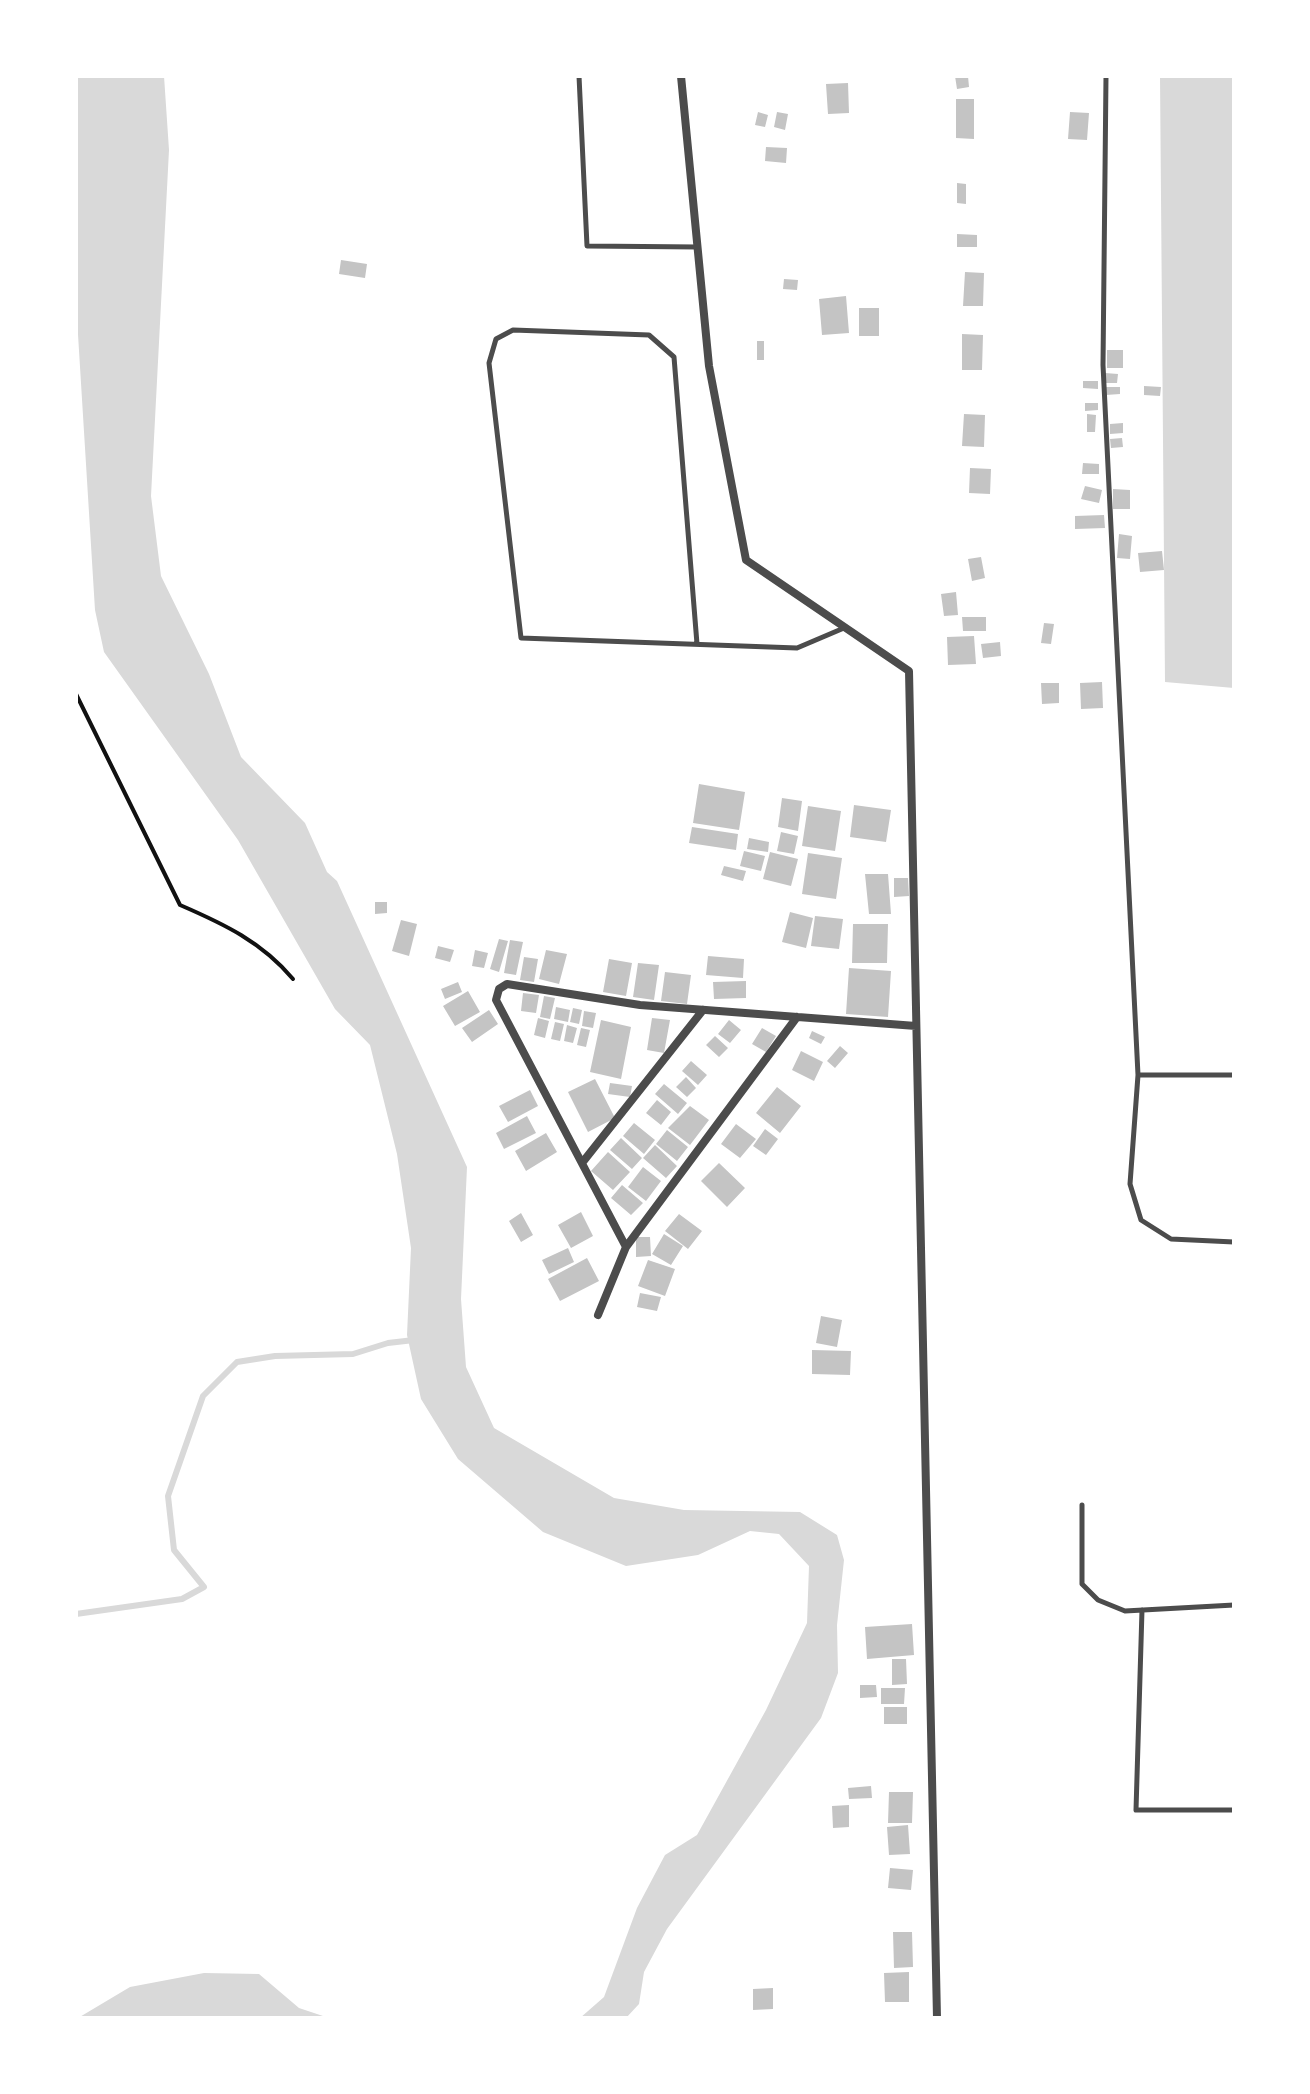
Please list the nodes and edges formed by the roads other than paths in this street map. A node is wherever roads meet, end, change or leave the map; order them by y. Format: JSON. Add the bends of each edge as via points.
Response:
{"nodes":[{"id":1,"x":579,"y":76,"type":"edge"},
{"id":2,"x":681,"y":76,"type":"edge"},
{"id":3,"x":1106,"y":76,"type":"edge"},
{"id":4,"x":698,"y":247,"type":"junction"},
{"id":5,"x":845,"y":627,"type":"junction"},
{"id":6,"x":697,"y":644,"type":"junction"},
{"id":7,"x":703,"y":1010,"type":"junction"},
{"id":8,"x":797,"y":1017,"type":"junction"},
{"id":9,"x":916,"y":1026,"type":"junction"},
{"id":10,"x":1138,"y":1075,"type":"junction"},
{"id":11,"x":1234,"y":1075,"type":"edge"},
{"id":12,"x":582,"y":1163,"type":"junction"},
{"id":13,"x":1234,"y":1242,"type":"edge"},
{"id":14,"x":626,"y":1247,"type":"junction"},
{"id":15,"x":598,"y":1315,"type":"dead end"},
{"id":16,"x":1082,"y":1505,"type":"dead end"},
{"id":17,"x":1234,"y":1605,"type":"edge"},
{"id":18,"x":1142,"y":1610,"type":"junction"},
{"id":19,"x":1234,"y":1810,"type":"edge"},
{"id":20,"x":937,"y":2018,"type":"edge"}],
"edges":[{"from":1,"to":4,"type":"lane","via":[[587,246]]},
{"from":2,"to":4,"type":"street"},
{"from":3,"to":10,"type":"lane","via":[[1103,365]]},
{"from":4,"to":5,"type":"street","via":[[709,366],[746,560]]},
{"from":5,"to":6,"type":"lane","via":[[797,648]]},
{"from":5,"to":9,"type":"street","via":[[909,671]]},
{"from":6,"to":6,"type":"lane","via":[[521,638],[489,363],[496,339],[513,330],[649,335],[674,357]]},
{"from":7,"to":8,"type":"street"},
{"from":7,"to":12,"type":"street"},
{"from":7,"to":12,"type":"street","via":[[507,984],[499,989],[496,1000]]},
{"from":8,"to":9,"type":"street"},
{"from":8,"to":14,"type":"street"},
{"from":9,"to":20,"type":"street"},
{"from":10,"to":11,"type":"lane"},
{"from":10,"to":13,"type":"lane","via":[[1130,1184],[1141,1220],[1171,1239]]},
{"from":12,"to":14,"type":"street"},
{"from":14,"to":15,"type":"street"},
{"from":16,"to":18,"type":"lane","via":[[1082,1584],[1098,1600],[1125,1611]]},
{"from":17,"to":18,"type":"lane"},
{"from":18,"to":19,"type":"lane","via":[[1136,1810]]}]}
